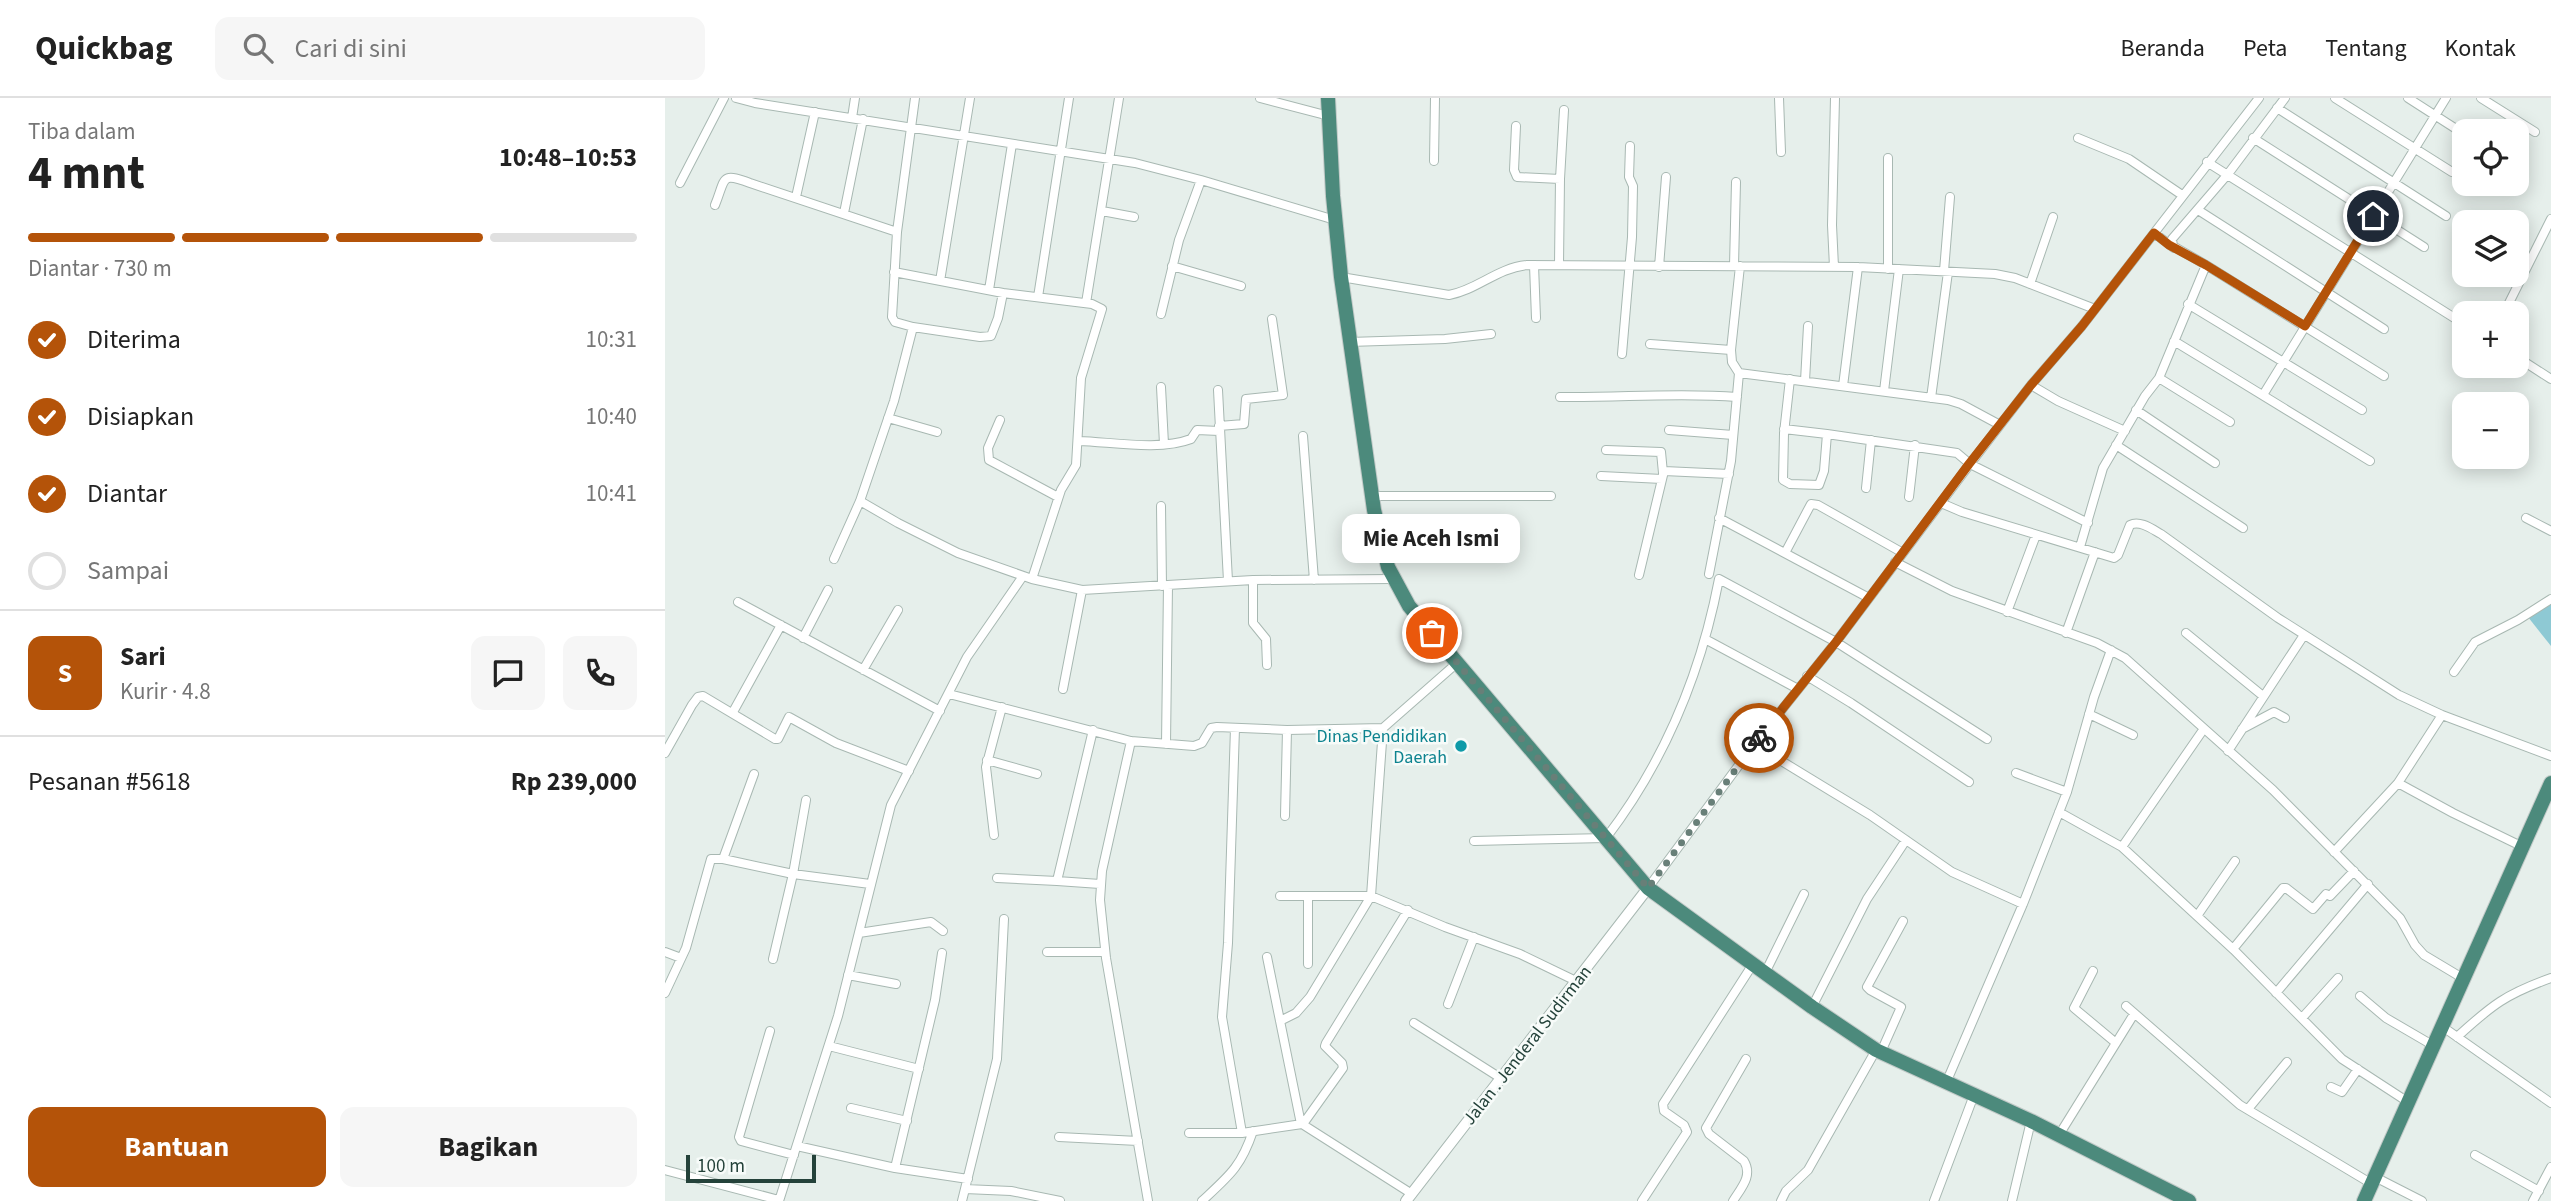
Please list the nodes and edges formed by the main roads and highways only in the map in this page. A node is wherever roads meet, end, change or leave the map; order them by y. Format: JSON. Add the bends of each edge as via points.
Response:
{"nodes":[{"id":1,"x":1328,"y":98,"type":"edge"},
{"id":2,"x":2551,"y":783,"type":"edge"},
{"id":3,"x":2168,"y":1196,"type":"edge"},
{"id":4,"x":2189,"y":1201,"type":"edge"},
{"id":5,"x":2364,"y":1201,"type":"edge"}],
"edges":[{"from":1,"to":3,"type":"highway","via":[[1341,277],[1372,496],[1381,545],[1409,606],[1648,888],[1879,1051],[2059,1135]]},
{"from":2,"to":5,"type":"highway"},
{"from":3,"to":4,"type":"highway"}]}
